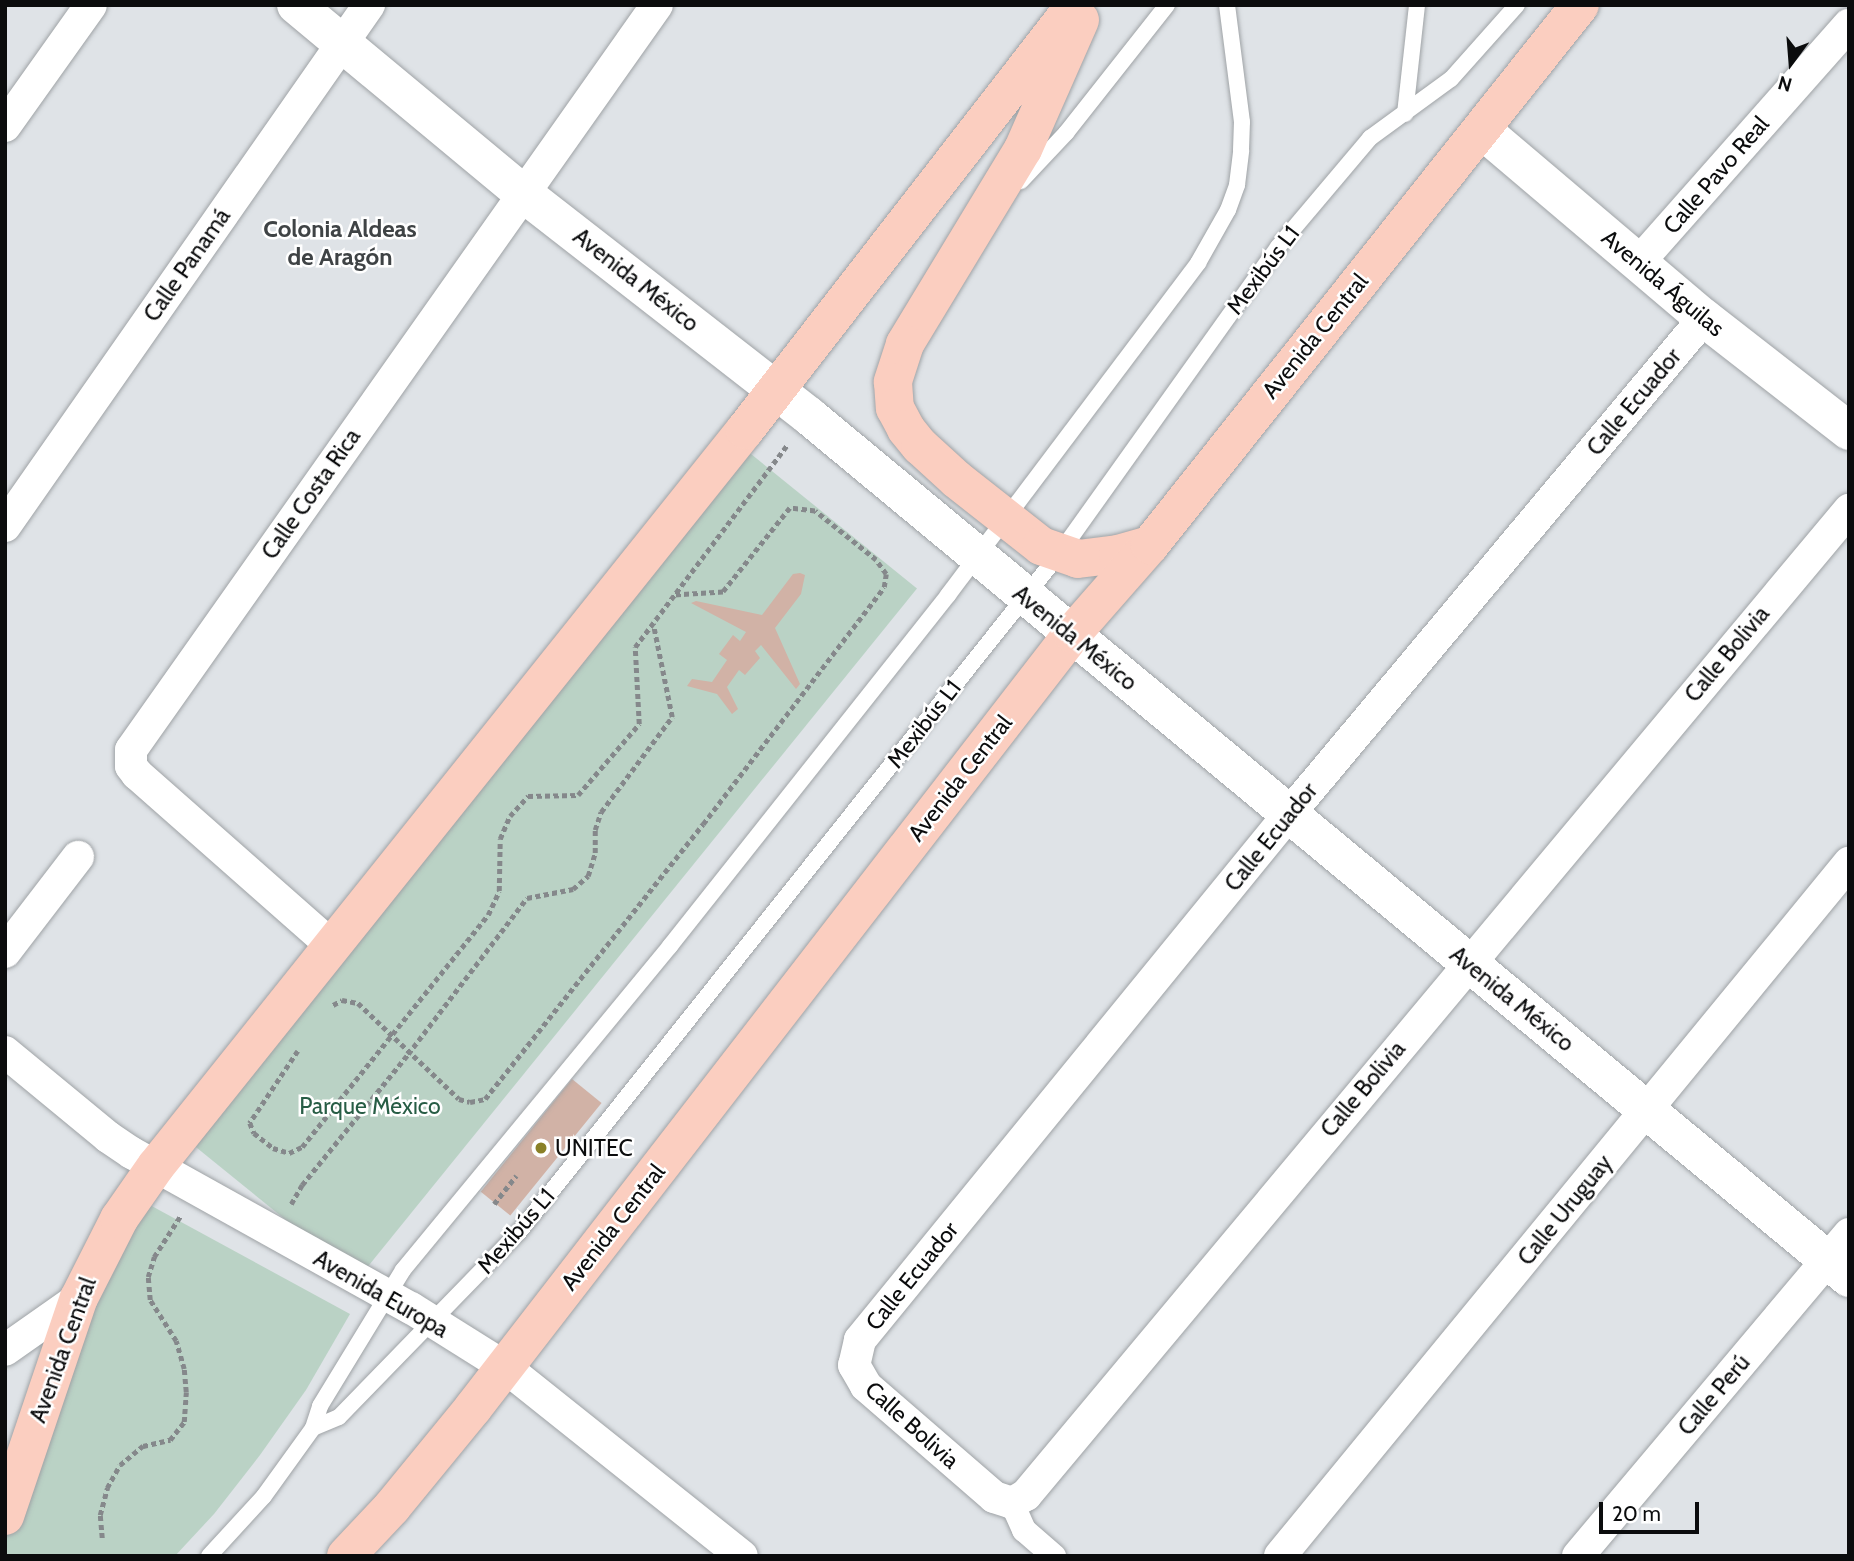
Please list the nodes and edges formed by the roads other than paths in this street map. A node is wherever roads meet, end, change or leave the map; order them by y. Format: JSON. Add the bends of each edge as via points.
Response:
{"nodes":[{"id":1,"x":91,"y":5,"type":"edge"},
{"id":2,"x":296,"y":5,"type":"edge"},
{"id":3,"x":369,"y":5,"type":"edge"},
{"id":4,"x":657,"y":5,"type":"edge"},
{"id":5,"x":1075,"y":5,"type":"edge"},
{"id":6,"x":1086,"y":5,"type":"edge"},
{"id":7,"x":1167,"y":5,"type":"edge"},
{"id":8,"x":1227,"y":5,"type":"edge"},
{"id":9,"x":1417,"y":5,"type":"edge"},
{"id":10,"x":1517,"y":5,"type":"edge"},
{"id":11,"x":1580,"y":5,"type":"edge"},
{"id":12,"x":1849,"y":25,"type":"edge"},
{"id":13,"x":342,"y":43,"type":"junction"},
{"id":14,"x":1405,"y":114,"type":"junction"},
{"id":15,"x":5,"y":126,"type":"edge"},
{"id":16,"x":1482,"y":130,"type":"junction"},
{"id":17,"x":524,"y":194,"type":"junction"},
{"id":18,"x":992,"y":200,"type":"junction"},
{"id":19,"x":1639,"y":262,"type":"junction"},
{"id":20,"x":1704,"y":318,"type":"junction"},
{"id":21,"x":776,"y":389,"type":"junction"},
{"id":22,"x":1849,"y":431,"type":"edge"},
{"id":23,"x":1849,"y":509,"type":"edge"},
{"id":24,"x":1005,"y":518,"type":"junction"},
{"id":25,"x":5,"y":526,"type":"edge"},
{"id":26,"x":1150,"y":545,"type":"junction"},
{"id":27,"x":1059,"y":554,"type":"junction"},
{"id":28,"x":976,"y":556,"type":"junction"},
{"id":29,"x":1025,"y":596,"type":"junction"},
{"id":30,"x":1072,"y":634,"type":"junction"},
{"id":31,"x":1289,"y":814,"type":"junction"},
{"id":32,"x":78,"y":857,"type":"dead end"},
{"id":33,"x":1849,"y":863,"type":"edge"},
{"id":34,"x":332,"y":946,"type":"junction"},
{"id":35,"x":5,"y":952,"type":"edge"},
{"id":36,"x":1467,"y":963,"type":"junction"},
{"id":37,"x":5,"y":1052,"type":"edge"},
{"id":38,"x":1647,"y":1110,"type":"junction"},
{"id":39,"x":156,"y":1166,"type":"junction"},
{"id":40,"x":1842,"y":1258,"type":"edge"},
{"id":41,"x":79,"y":1298,"type":"junction"},
{"id":42,"x":388,"y":1298,"type":"junction"},
{"id":43,"x":433,"y":1323,"type":"junction"},
{"id":44,"x":5,"y":1350,"type":"edge"},
{"id":45,"x":854,"y":1365,"type":"joint"},
{"id":46,"x":505,"y":1367,"type":"junction"},
{"id":47,"x":313,"y":1428,"type":"junction"},
{"id":48,"x":1012,"y":1503,"type":"junction"},
{"id":49,"x":5,"y":1516,"type":"edge"},
{"id":50,"x":209,"y":1556,"type":"edge"},
{"id":51,"x":346,"y":1556,"type":"edge"},
{"id":52,"x":743,"y":1556,"type":"edge"},
{"id":53,"x":1054,"y":1556,"type":"edge"},
{"id":54,"x":1280,"y":1556,"type":"edge"},
{"id":55,"x":1578,"y":1556,"type":"edge"}],
"edges":[{"from":1,"to":15,"type":"street"},
{"from":2,"to":13,"type":"street","name":"Avenida México"},
{"from":3,"to":13,"type":"street","name":"Calle Panamá"},
{"from":4,"to":17,"type":"street","name":"Calle Costa Rica"},
{"from":5,"to":21,"type":"highway","name":"Avenida Central"},
{"from":6,"to":18,"type":"highway","via":[[1023,149]]},
{"from":7,"to":18,"type":"lane","via":[[1066,133],[1021,181]]},
{"from":8,"to":24,"type":"lane","name":"Mexibús L1","via":[[1242,122],[1237,185],[1228,210],[1198,263]]},
{"from":9,"to":14,"type":"lane"},
{"from":10,"to":14,"type":"lane","name":"Mexibús L1","via":[[1451,79]]},
{"from":11,"to":16,"type":"highway","name":"Avenida Central"},
{"from":12,"to":19,"type":"street","name":"Calle Pavo Real"},
{"from":13,"to":17,"type":"street","name":"Avenida México"},
{"from":13,"to":25,"type":"street","name":"Calle Panamá"},
{"from":14,"to":27,"type":"lane","name":"Mexibús L1","via":[[1370,138],[1278,247]]},
{"from":16,"to":19,"type":"street","name":"Avenida Águilas"},
{"from":16,"to":26,"type":"highway","name":"Avenida Central"},
{"from":17,"to":21,"type":"street","name":"Avenida México"},
{"from":17,"to":34,"type":"street","name":"Calle Costa Rica","via":[[131,750],[131,766],[137,774]]},
{"from":18,"to":24,"type":"highway","via":[[905,344],[893,383],[895,408],[906,429],[956,479]]},
{"from":19,"to":20,"type":"street","name":"Avenida Águilas"},
{"from":20,"to":22,"type":"street","name":"Avenida Águilas"},
{"from":20,"to":31,"type":"street","name":"Calle Ecuador"},
{"from":21,"to":28,"type":"street","name":"Avenida México"},
{"from":21,"to":34,"type":"highway","name":"Avenida Central"},
{"from":23,"to":36,"type":"street","name":"Calle Bolivia"},
{"from":24,"to":27,"type":"highway"},
{"from":24,"to":28,"type":"lane","name":"Mexibús L1"},
{"from":26,"to":27,"type":"highway","via":[[1094,558]]},
{"from":26,"to":30,"type":"highway","name":"Avenida Central"},
{"from":27,"to":29,"type":"lane","name":"Mexibús L1"},
{"from":28,"to":29,"type":"street","name":"Avenida México"},
{"from":28,"to":42,"type":"lane","name":"Mexibús L1","via":[[670,946],[403,1270]]},
{"from":29,"to":30,"type":"street","name":"Avenida México"},
{"from":29,"to":43,"type":"lane","name":"Mexibús L1","via":[[519,1232]]},
{"from":30,"to":31,"type":"street","name":"Avenida México"},
{"from":30,"to":46,"type":"highway","name":"Avenida Central"},
{"from":31,"to":36,"type":"street","name":"Avenida México"},
{"from":31,"to":45,"type":"street","name":"Calle Ecuador","via":[[860,1340]]},
{"from":32,"to":35,"type":"street"},
{"from":33,"to":38,"type":"street","name":"Calle Uruguay"},
{"from":34,"to":39,"type":"highway","name":"Avenida Central"},
{"from":36,"to":38,"type":"street","name":"Avenida México"},
{"from":36,"to":48,"type":"street","name":"Calle Bolivia","via":[[1026,1495]]},
{"from":37,"to":39,"type":"street","name":"Avenida Europa","via":[[108,1137]]},
{"from":38,"to":40,"type":"street","name":"Avenida México"},
{"from":38,"to":54,"type":"street","name":"Calle Uruguay"},
{"from":39,"to":41,"type":"highway","name":"Avenida Central","via":[[113,1230]]},
{"from":39,"to":42,"type":"street","name":"Avenida Europa"},
{"from":40,"to":55,"type":"street","name":"Calle Perú"},
{"from":41,"to":44,"type":"street"},
{"from":41,"to":49,"type":"highway","name":"Avenida Central"},
{"from":42,"to":43,"type":"street","name":"Avenida Europa"},
{"from":42,"to":47,"type":"lane","name":"Mexibús L1","via":[[320,1406]]},
{"from":43,"to":46,"type":"street","name":"Avenida Europa"},
{"from":43,"to":47,"type":"lane","name":"Mexibús L1","via":[[340,1417]]},
{"from":45,"to":48,"type":"street","name":"Calle Bolivia","via":[[866,1386],[994,1497]]},
{"from":46,"to":51,"type":"highway","name":"Avenida Central","via":[[392,1507]]},
{"from":46,"to":52,"type":"street","name":"Avenida Europa"},
{"from":47,"to":50,"type":"lane","name":"Mexibús L1","via":[[264,1496]]},
{"from":48,"to":53,"type":"street","via":[[1024,1530]]}]}
